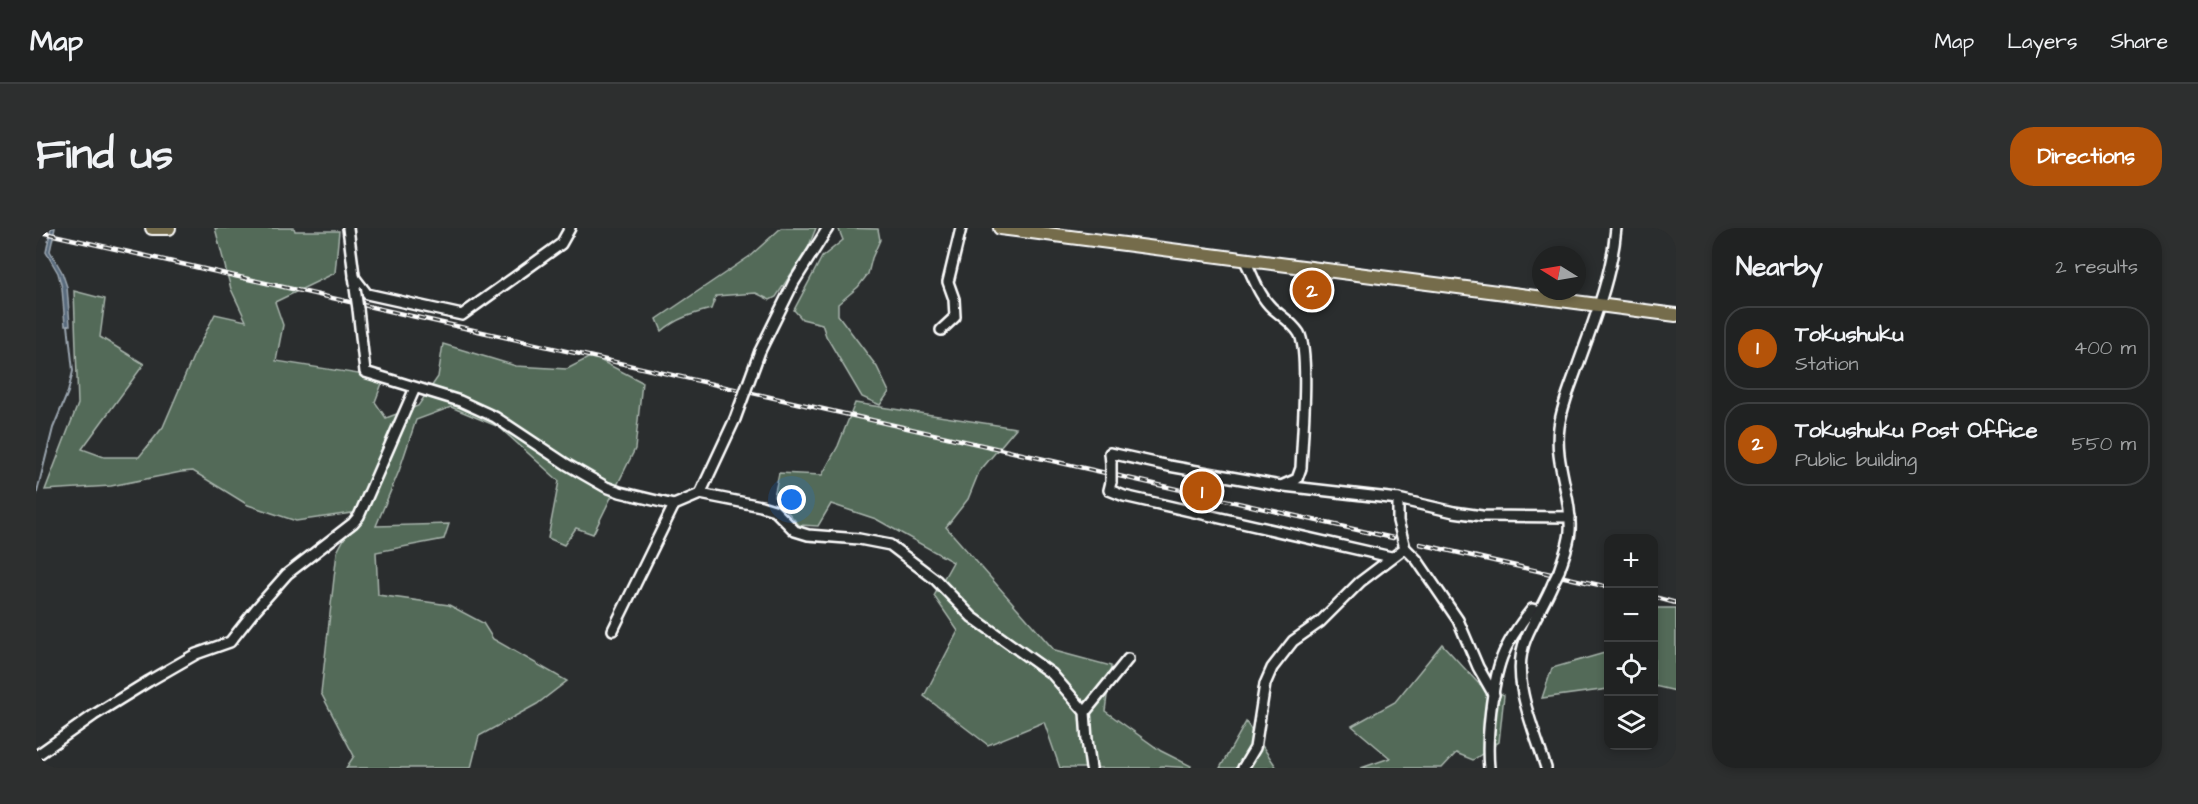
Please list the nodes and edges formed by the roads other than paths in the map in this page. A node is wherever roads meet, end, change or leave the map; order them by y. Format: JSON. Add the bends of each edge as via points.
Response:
{"nodes":[{"id":1,"x":152,"y":228,"type":"edge"},
{"id":2,"x":169,"y":228,"type":"edge"},
{"id":3,"x":348,"y":228,"type":"edge"},
{"id":4,"x":570,"y":228,"type":"edge"},
{"id":5,"x":828,"y":228,"type":"edge"},
{"id":6,"x":961,"y":228,"type":"edge"},
{"id":7,"x":1000,"y":228,"type":"edge"},
{"id":8,"x":1616,"y":228,"type":"edge"},
{"id":9,"x":1244,"y":259,"type":"junction"},
{"id":10,"x":354,"y":277,"type":"junction"},
{"id":11,"x":1599,"y":305,"type":"junction"},
{"id":12,"x":1676,"y":315,"type":"edge"},
{"id":13,"x":941,"y":330,"type":"dead end"},
{"id":14,"x":415,"y":387,"type":"junction"},
{"id":15,"x":1281,"y":486,"type":"junction"},
{"id":16,"x":700,"y":494,"type":"junction"},
{"id":17,"x":1398,"y":499,"type":"junction"},
{"id":18,"x":674,"y":505,"type":"junction"},
{"id":19,"x":1570,"y":517,"type":"junction"},
{"id":20,"x":1405,"y":548,"type":"junction"},
{"id":21,"x":1390,"y":557,"type":"junction"},
{"id":22,"x":1540,"y":611,"type":"junction"},
{"id":23,"x":613,"y":630,"type":"dead end"},
{"id":24,"x":1128,"y":659,"type":"dead end"},
{"id":25,"x":1494,"y":695,"type":"junction"},
{"id":26,"x":1085,"y":712,"type":"junction"},
{"id":27,"x":36,"y":756,"type":"edge"},
{"id":28,"x":1091,"y":768,"type":"edge"},
{"id":29,"x":1243,"y":768,"type":"edge"},
{"id":30,"x":1489,"y":768,"type":"edge"},
{"id":31,"x":1546,"y":768,"type":"edge"}],
"edges":[{"from":1,"to":2,"type":"main road"},
{"from":3,"to":10,"type":"street"},
{"from":4,"to":10,"type":"street","via":[[561,244],[462,315],[367,294]]},
{"from":5,"to":16,"type":"street","bridge":true,"via":[[794,282],[760,351],[735,419]]},
{"from":6,"to":13,"type":"street","via":[[948,282],[955,317]]},
{"from":7,"to":9,"type":"main road"},
{"from":8,"to":11,"type":"street","via":[[1611,267]]},
{"from":9,"to":11,"type":"main road"},
{"from":9,"to":15,"type":"street","via":[[1260,293],[1299,334],[1305,353],[1301,468],[1297,479]]},
{"from":10,"to":14,"type":"street","bridge":true,"via":[[365,372]]},
{"from":11,"to":12,"type":"main road"},
{"from":11,"to":19,"type":"street","via":[[1559,428],[1560,472]]},
{"from":14,"to":18,"type":"street","via":[[495,417],[606,488]]},
{"from":14,"to":27,"type":"street","via":[[353,523],[287,574],[230,642],[196,654],[149,681]]},
{"from":15,"to":17,"type":"street"},
{"from":15,"to":21,"type":"street","bridge":true,"via":[[1111,458],[1109,490],[1124,496]]},
{"from":16,"to":18,"type":"street"},
{"from":16,"to":26,"type":"street","via":[[774,510],[795,531],[808,535],[891,545],[936,580],[972,617],[1052,674]]},
{"from":17,"to":19,"type":"street","via":[[1482,516]]},
{"from":17,"to":20,"type":"street","via":[[1398,521]]},
{"from":18,"to":23,"type":"street"},
{"from":19,"to":22,"type":"street","bridge":true,"via":[[1569,540]]},
{"from":20,"to":21,"type":"street"},
{"from":20,"to":25,"type":"street","via":[[1458,620]]},
{"from":21,"to":29,"type":"street","via":[[1320,622],[1293,641],[1272,668],[1265,684],[1255,748]]},
{"from":22,"to":25,"type":"street","via":[[1532,609],[1512,637],[1502,658]]},
{"from":22,"to":31,"type":"street","via":[[1525,639],[1520,670],[1521,687]]},
{"from":24,"to":26,"type":"street"},
{"from":25,"to":30,"type":"street"},
{"from":26,"to":28,"type":"street"}]}
